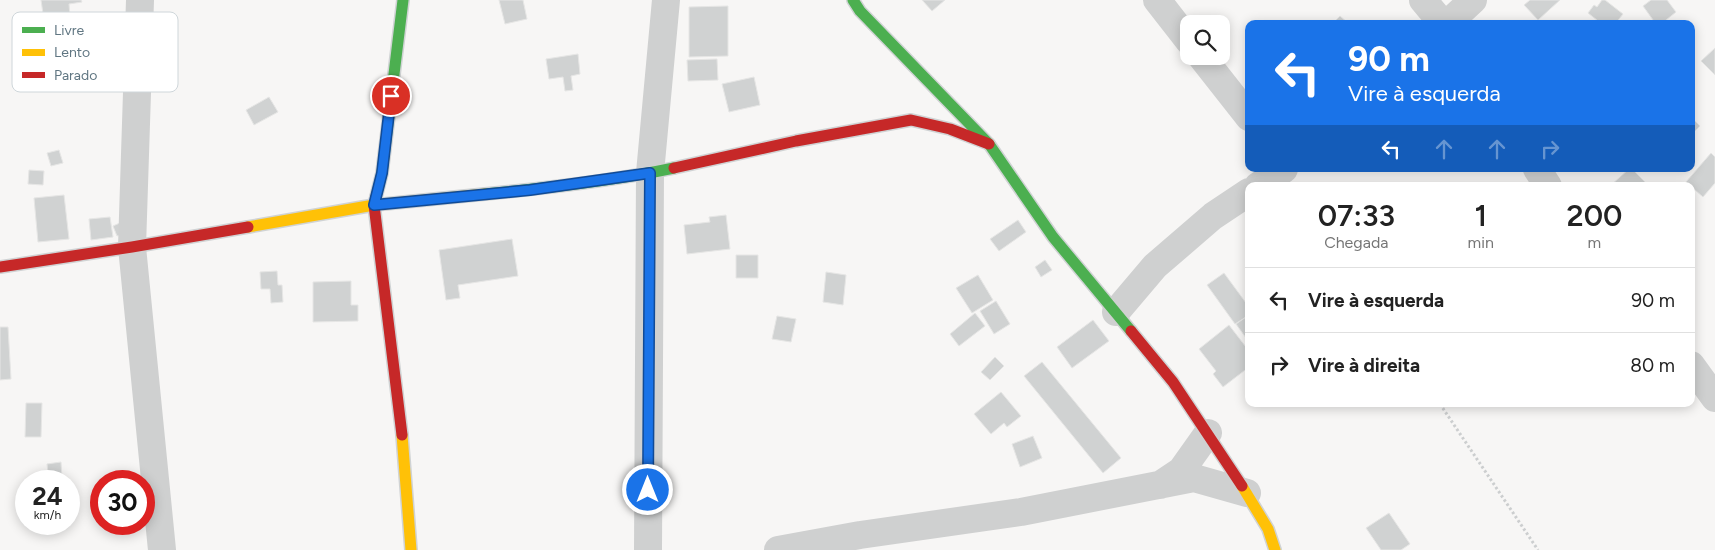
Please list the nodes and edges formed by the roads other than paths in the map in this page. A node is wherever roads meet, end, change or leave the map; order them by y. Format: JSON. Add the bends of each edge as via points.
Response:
{"nodes":[{"id":1,"x":402,"y":0,"type":"edge"},
{"id":2,"x":666,"y":0,"type":"edge"},
{"id":3,"x":853,"y":0,"type":"edge"},
{"id":4,"x":1157,"y":0,"type":"edge"},
{"id":5,"x":1423,"y":0,"type":"edge"},
{"id":6,"x":1473,"y":0,"type":"edge"},
{"id":7,"x":1440,"y":20,"type":"edge"},
{"id":8,"x":1452,"y":20,"type":"edge"},
{"id":9,"x":1180,"y":29,"type":"edge"},
{"id":10,"x":1208,"y":65,"type":"edge"},
{"id":11,"x":137,"y":92,"type":"edge"},
{"id":12,"x":1245,"y":112,"type":"edge"},
{"id":13,"x":989,"y":144,"type":"junction"},
{"id":14,"x":1279,"y":172,"type":"edge"},
{"id":15,"x":650,"y":173,"type":"junction"},
{"id":16,"x":1264,"y":182,"type":"edge"},
{"id":17,"x":1245,"y":195,"type":"edge"},
{"id":18,"x":374,"y":205,"type":"junction"},
{"id":19,"x":132,"y":247,"type":"junction"},
{"id":20,"x":0,"y":267,"type":"edge"},
{"id":21,"x":1116,"y":312,"type":"junction"},
{"id":22,"x":1695,"y":370,"type":"edge"},
{"id":23,"x":1715,"y":398,"type":"edge"},
{"id":24,"x":1208,"y":434,"type":"junction"},
{"id":25,"x":1159,"y":486,"type":"junction"},
{"id":26,"x":1247,"y":493,"type":"junction"},
{"id":27,"x":162,"y":550,"type":"edge"},
{"id":28,"x":411,"y":550,"type":"edge"},
{"id":29,"x":648,"y":550,"type":"edge"},
{"id":30,"x":778,"y":550,"type":"edge"},
{"id":31,"x":1275,"y":550,"type":"edge"}],
"edges":[{"from":1,"to":18,"type":"street","via":[[382,173]]},
{"from":2,"to":15,"type":"street"},
{"from":3,"to":13,"type":"street"},
{"from":4,"to":9,"type":"street"},
{"from":5,"to":7,"type":"street"},
{"from":6,"to":8,"type":"street"},
{"from":10,"to":12,"type":"street"},
{"from":11,"to":19,"type":"street"},
{"from":13,"to":15,"type":"street","via":[[950,129],[911,120]]},
{"from":13,"to":21,"type":"street","via":[[1053,237]]},
{"from":14,"to":16,"type":"street"},
{"from":15,"to":18,"type":"street","via":[[530,190]]},
{"from":15,"to":29,"type":"street"},
{"from":17,"to":21,"type":"street","via":[[1213,216],[1155,266]]},
{"from":18,"to":19,"type":"street"},
{"from":18,"to":28,"type":"street","via":[[399,404]]},
{"from":19,"to":20,"type":"street"},
{"from":19,"to":27,"type":"street"},
{"from":21,"to":24,"type":"street","via":[[1173,382]]},
{"from":22,"to":23,"type":"street"},
{"from":24,"to":25,"type":"street","via":[[1181,471]]},
{"from":24,"to":26,"type":"street"},
{"from":25,"to":26,"type":"street","via":[[1194,478]]},
{"from":25,"to":30,"type":"street","via":[[1021,512]]},
{"from":26,"to":31,"type":"street","via":[[1268,529]]}]}
